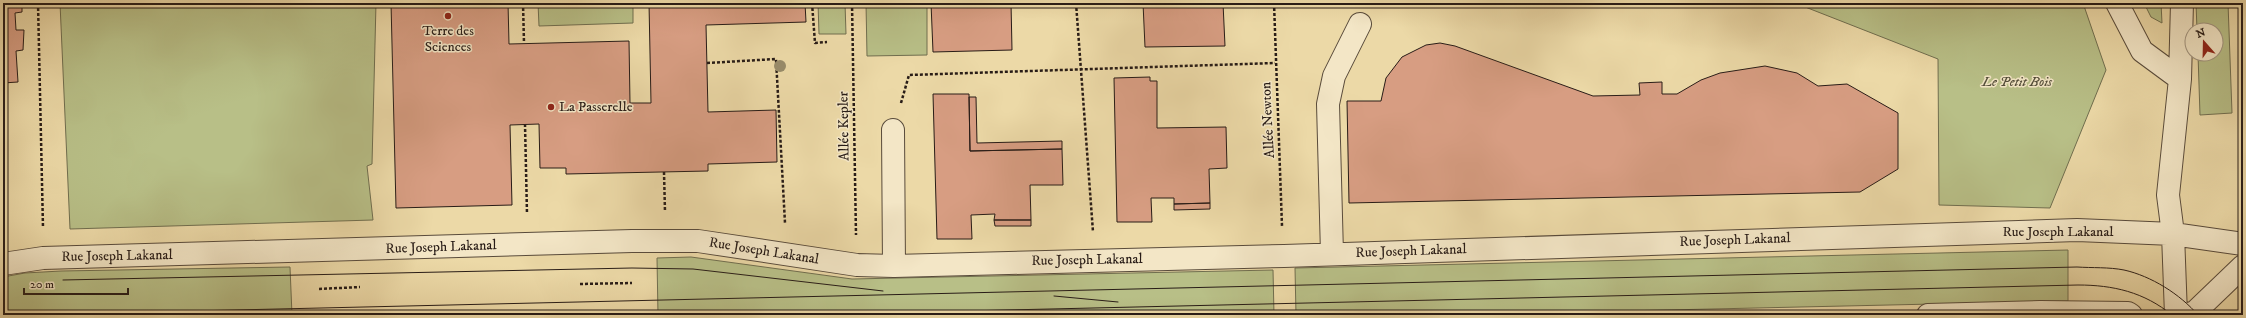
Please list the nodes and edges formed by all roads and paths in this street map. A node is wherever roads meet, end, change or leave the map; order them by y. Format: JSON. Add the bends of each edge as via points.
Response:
{"nodes":[{"id":1,"x":38,"y":3,"type":"edge"},
{"id":2,"x":523,"y":3,"type":"edge"},
{"id":3,"x":812,"y":3,"type":"edge"},
{"id":4,"x":852,"y":3,"type":"edge"},
{"id":5,"x":1076,"y":3,"type":"edge"},
{"id":6,"x":1274,"y":3,"type":"edge"},
{"id":7,"x":2117,"y":3,"type":"edge"},
{"id":8,"x":2182,"y":3,"type":"edge"},
{"id":9,"x":1360,"y":24,"type":"dead end"},
{"id":10,"x":827,"y":42,"type":"dead end"},
{"id":11,"x":524,"y":43,"type":"dead end"},
{"id":12,"x":707,"y":63,"type":"dead end"},
{"id":13,"x":1275,"y":63,"type":"junction"},
{"id":14,"x":1081,"y":68,"type":"junction"},
{"id":15,"x":2180,"y":78,"type":"junction"},
{"id":16,"x":525,"y":124,"type":"dead end"},
{"id":17,"x":893,"y":130,"type":"joint"},
{"id":18,"x":664,"y":172,"type":"dead end"},
{"id":19,"x":666,"y":219,"type":"dead end"},
{"id":20,"x":528,"y":222,"type":"dead end"},
{"id":21,"x":785,"y":223,"type":"dead end"},
{"id":22,"x":1282,"y":228,"type":"dead end"},
{"id":23,"x":1093,"y":234,"type":"dead end"},
{"id":24,"x":2173,"y":234,"type":"junction"},
{"id":25,"x":856,"y":240,"type":"dead end"},
{"id":26,"x":2243,"y":244,"type":"edge"},
{"id":27,"x":1332,"y":254,"type":"junction"},
{"id":28,"x":43,"y":258,"type":"junction"},
{"id":29,"x":3,"y":264,"type":"edge"},
{"id":30,"x":894,"y":266,"type":"junction"},
{"id":31,"x":2243,"y":266,"type":"edge"},
{"id":32,"x":632,"y":283,"type":"dead end"},
{"id":33,"x":580,"y":284,"type":"dead end"},
{"id":34,"x":360,"y":287,"type":"dead end"},
{"id":35,"x":319,"y":289,"type":"dead end"},
{"id":36,"x":2135,"y":314,"type":"edge"},
{"id":37,"x":1928,"y":315,"type":"edge"},
{"id":38,"x":2176,"y":315,"type":"edge"},
{"id":39,"x":2186,"y":315,"type":"edge"}],
"edges":[{"from":1,"to":28,"type":"path"},
{"from":2,"to":11,"type":"path"},
{"from":3,"to":10,"type":"path","via":[[815,43]]},
{"from":4,"to":25,"type":"path","name":"Allée Kepler"},
{"from":5,"to":14,"type":"path"},
{"from":6,"to":13,"type":"path","name":"Allée Newton"},
{"from":7,"to":15,"type":"street","via":[[2142,51]]},
{"from":8,"to":15,"type":"street"},
{"from":9,"to":27,"type":"street","via":[[1334,76],[1328,104]]},
{"from":12,"to":21,"type":"path","via":[[776,59]]},
{"from":13,"to":14,"type":"path"},
{"from":13,"to":22,"type":"path","name":"Allée Newton"},
{"from":14,"to":17,"type":"path","via":[[909,75]]},
{"from":14,"to":23,"type":"path"},
{"from":15,"to":24,"type":"street","via":[[2168,195]]},
{"from":16,"to":20,"type":"path"},
{"from":17,"to":30,"type":"street"},
{"from":18,"to":19,"type":"path"},
{"from":24,"to":26,"type":"street","name":"Rue Joseph Lakanal"},
{"from":24,"to":27,"type":"street","name":"Rue Joseph Lakanal","via":[[2076,230],[1947,233]]},
{"from":24,"to":38,"type":"street"},
{"from":27,"to":30,"type":"street","name":"Rue Joseph Lakanal"},
{"from":28,"to":29,"type":"street","name":"Rue Joseph Lakanal"},
{"from":28,"to":30,"type":"street","name":"Rue Joseph Lakanal","via":[[698,241],[857,265]]},
{"from":31,"to":39,"type":"street","via":[[2195,312]]},
{"from":32,"to":33,"type":"path"},
{"from":34,"to":35,"type":"path"},
{"from":36,"to":37,"type":"street","via":[[2040,312]]}]}
